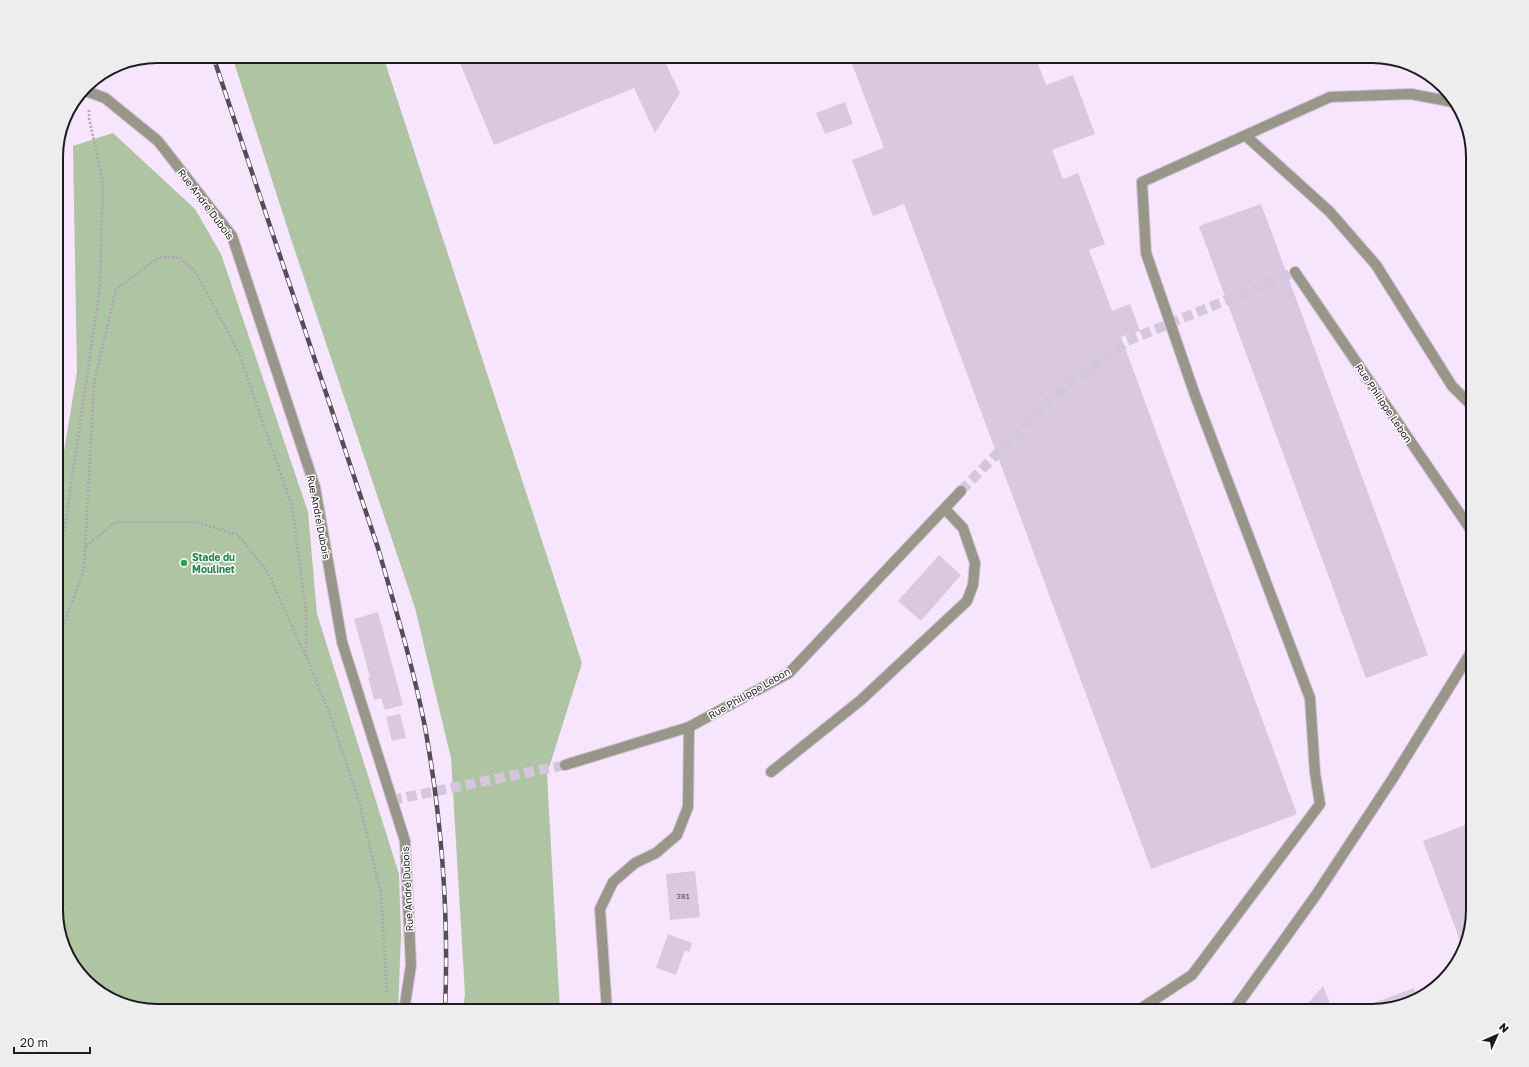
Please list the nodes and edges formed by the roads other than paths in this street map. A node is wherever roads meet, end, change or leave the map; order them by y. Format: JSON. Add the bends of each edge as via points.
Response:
{"nodes":[{"id":1,"x":89,"y":92,"type":"edge"},
{"id":2,"x":1447,"y":101,"type":"edge"},
{"id":3,"x":1246,"y":136,"type":"junction"},
{"id":4,"x":1295,"y":272,"type":"dead end"},
{"id":5,"x":1466,"y":400,"type":"edge"},
{"id":6,"x":961,"y":491,"type":"tunnel mouth"},
{"id":7,"x":945,"y":508,"type":"junction"},
{"id":8,"x":1466,"y":523,"type":"edge"},
{"id":9,"x":1466,"y":660,"type":"edge"},
{"id":10,"x":689,"y":727,"type":"junction"},
{"id":11,"x":565,"y":766,"type":"tunnel mouth"},
{"id":12,"x":771,"y":772,"type":"dead end"},
{"id":13,"x":405,"y":1004,"type":"edge"},
{"id":14,"x":607,"y":1004,"type":"edge"},
{"id":15,"x":1148,"y":1004,"type":"edge"},
{"id":16,"x":1238,"y":1004,"type":"edge"}],
"edges":[{"from":1,"to":13,"type":"street","name":"Rue André Dubois","via":[[105,98],[158,141],[232,236],[315,486],[342,642],[405,842],[411,964]]},
{"from":2,"to":3,"type":"street","via":[[1411,94],[1330,97]]},
{"from":3,"to":5,"type":"street","via":[[1330,212],[1376,265],[1452,386]]},
{"from":3,"to":15,"type":"street","via":[[1142,182],[1146,253],[1195,395],[1310,698],[1315,773],[1320,804],[1192,975]]},
{"from":4,"to":8,"type":"street","name":"Rue Philippe Lebon"},
{"from":6,"to":7,"type":"street","name":"Rue Philippe Lebon"},
{"from":7,"to":10,"type":"street","name":"Rue Philippe Lebon","via":[[789,673]]},
{"from":7,"to":12,"type":"street","via":[[963,528],[975,563],[973,585],[967,600],[861,700]]},
{"from":9,"to":16,"type":"street","via":[[1316,895]]},
{"from":10,"to":11,"type":"street","name":"Rue Philippe Lebon"},
{"from":10,"to":14,"type":"street","via":[[688,807],[677,835],[656,853],[635,863],[614,882],[600,909]]}]}
